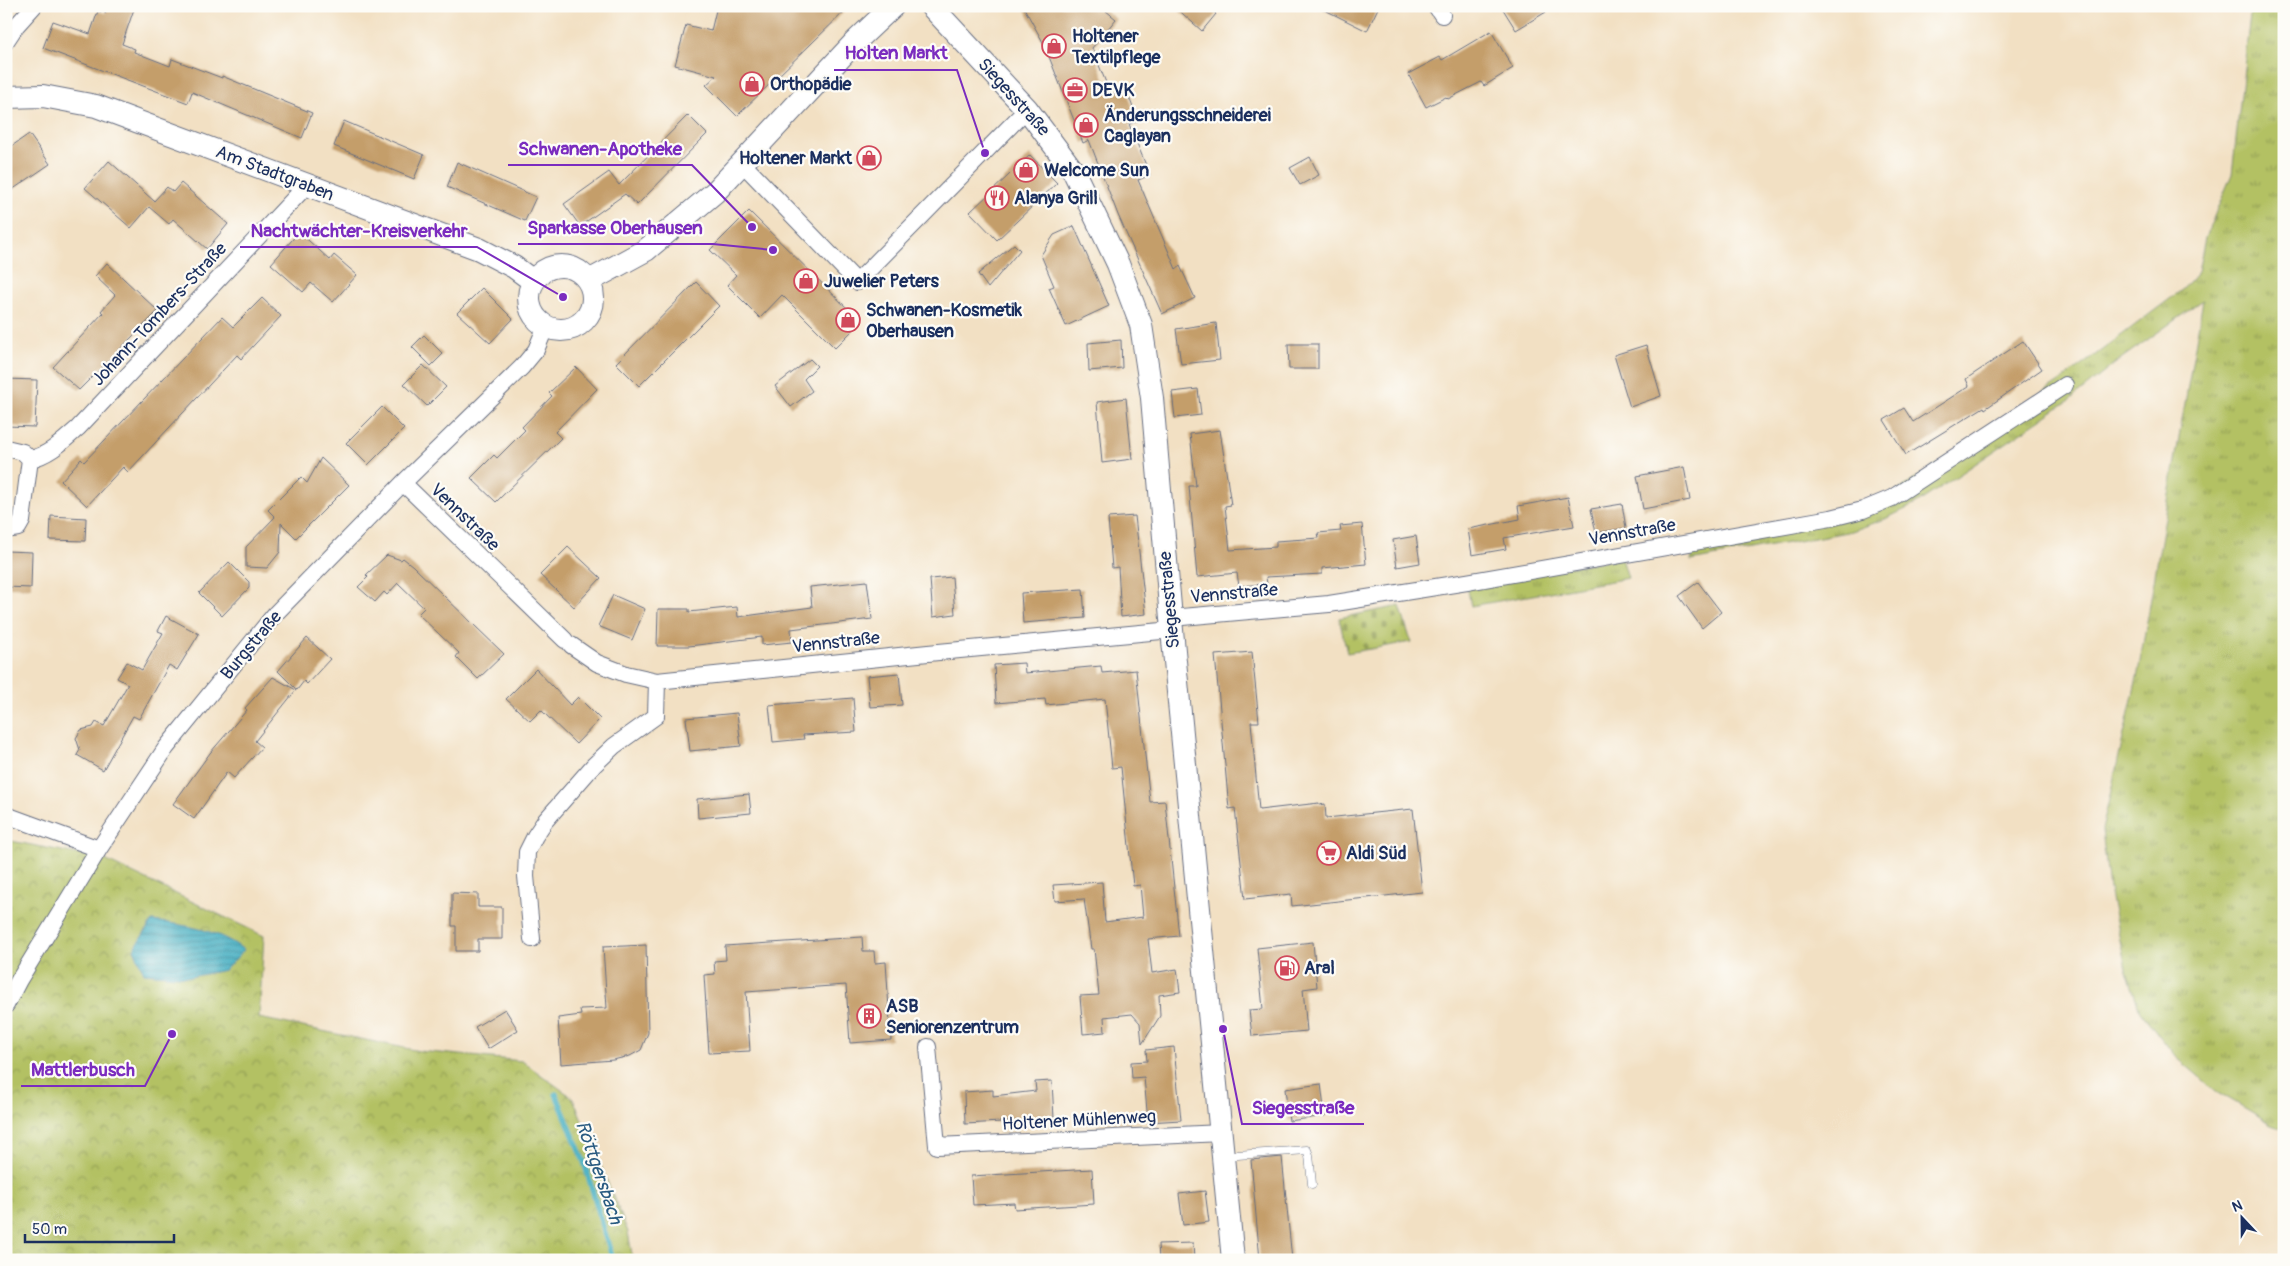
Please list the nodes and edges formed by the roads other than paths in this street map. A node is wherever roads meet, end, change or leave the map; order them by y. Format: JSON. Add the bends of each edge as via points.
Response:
{"nodes":[{"id":1,"x":34,"y":6,"type":"edge"},
{"id":2,"x":892,"y":6,"type":"edge"},
{"id":3,"x":931,"y":6,"type":"edge"},
{"id":4,"x":6,"y":41,"type":"edge"},
{"id":5,"x":6,"y":97,"type":"edge"},
{"id":6,"x":1028,"y":109,"type":"junction"},
{"id":7,"x":743,"y":164,"type":"junction"},
{"id":8,"x":308,"y":185,"type":"junction"},
{"id":9,"x":533,"y":281,"type":"junction"},
{"id":10,"x":589,"y":281,"type":"junction"},
{"id":11,"x":546,"y":326,"type":"junction"},
{"id":12,"x":2065,"y":385,"type":"dead end"},
{"id":13,"x":6,"y":448,"type":"edge"},
{"id":14,"x":30,"y":459,"type":"junction"},
{"id":15,"x":403,"y":483,"type":"junction"},
{"id":16,"x":6,"y":530,"type":"edge"},
{"id":17,"x":1171,"y":624,"type":"junction"},
{"id":18,"x":657,"y":681,"type":"junction"},
{"id":19,"x":6,"y":816,"type":"edge"},
{"id":20,"x":99,"y":849,"type":"junction"},
{"id":21,"x":532,"y":940,"type":"dead end"},
{"id":22,"x":6,"y":1005,"type":"edge"},
{"id":23,"x":928,"y":1047,"type":"dead end"},
{"id":24,"x":1222,"y":1133,"type":"junction"},
{"id":25,"x":1224,"y":1156,"type":"junction"},
{"id":26,"x":1312,"y":1184,"type":"dead end"},
{"id":27,"x":1234,"y":1260,"type":"edge"}],
"edges":[{"from":1,"to":4,"type":"street"},
{"from":2,"to":7,"type":"main road"},
{"from":3,"to":6,"type":"main road","name":"Siegesstraße"},
{"from":5,"to":8,"type":"main road","name":"Am Stadtgraben","via":[[43,96],[96,106]]},
{"from":6,"to":7,"type":"street","via":[[857,282]]},
{"from":6,"to":17,"type":"main road","name":"Siegesstraße","via":[[1074,172],[1118,264],[1141,325],[1152,398]]},
{"from":7,"to":10,"type":"main road","via":[[646,250]]},
{"from":8,"to":9,"type":"main road","name":"Am Stadtgraben","via":[[479,249]]},
{"from":8,"to":14,"type":"street","name":"Johann-Tombers-Straße","via":[[78,428],[45,454]]},
{"from":9,"to":10,"type":"main road","via":[[551,267],[563,266],[575,269]]},
{"from":9,"to":11,"type":"main road","via":[[529,304],[534,315]]},
{"from":10,"to":11,"type":"main road","via":[[593,300],[589,313],[580,323],[568,329],[555,330]]},
{"from":11,"to":15,"type":"street","name":"Burgstraße","via":[[536,350],[522,367]]},
{"from":12,"to":17,"type":"street","name":"Vennstraße","via":[[1892,498],[1864,510],[1329,604]]},
{"from":13,"to":14,"type":"street","via":[[23,452]]},
{"from":14,"to":16,"type":"street","via":[[22,521],[18,528]]},
{"from":15,"to":18,"type":"street","name":"Vennstraße","via":[[568,643],[597,663]]},
{"from":15,"to":20,"type":"street","name":"Burgstraße","via":[[275,614],[166,748]]},
{"from":17,"to":18,"type":"street","name":"Vennstraße"},
{"from":17,"to":24,"type":"main road","name":"Siegesstraße"},
{"from":18,"to":21,"type":"street","via":[[656,716],[614,746],[594,765],[545,821],[527,852]]},
{"from":19,"to":20,"type":"street"},
{"from":20,"to":22,"type":"street","name":"Burgstraße"},
{"from":23,"to":24,"type":"street","name":"Holtener Mühlenweg","via":[[937,1146]]},
{"from":24,"to":25,"type":"main road","name":"Siegesstraße"},
{"from":25,"to":26,"type":"lane","via":[[1307,1150]]},
{"from":25,"to":27,"type":"main road","name":"Siegesstraße"}]}
